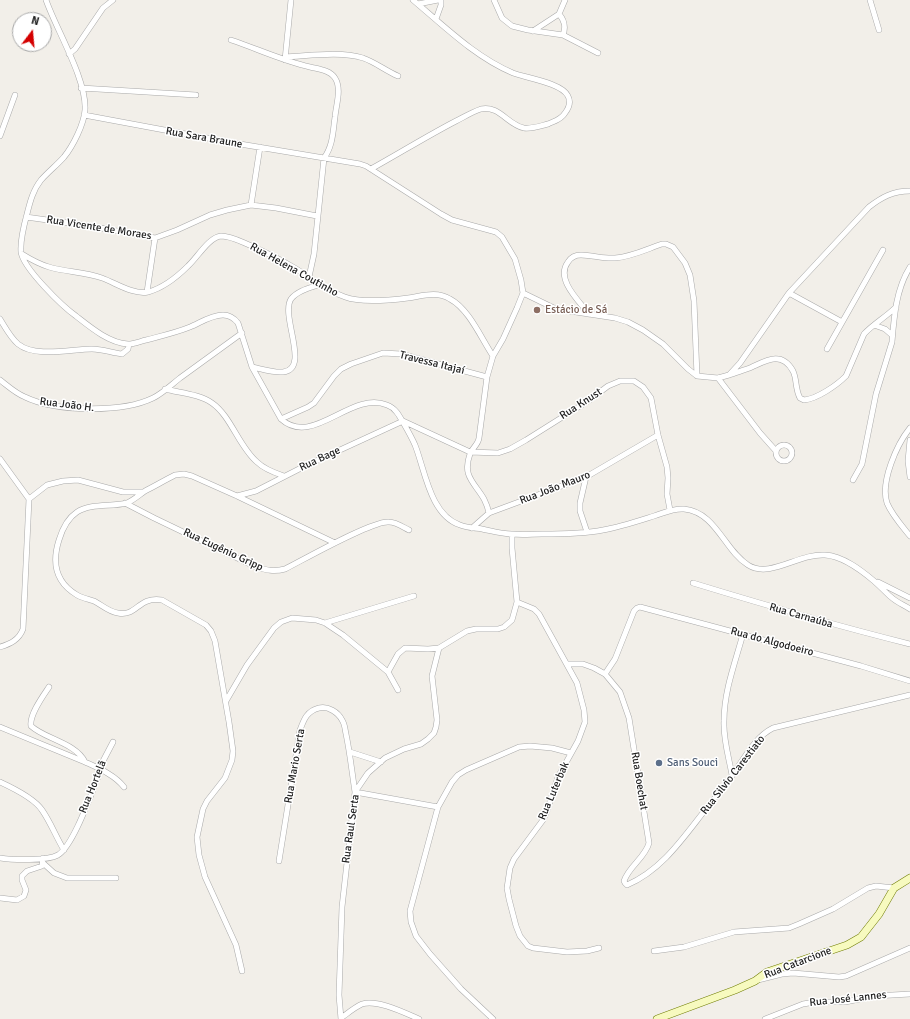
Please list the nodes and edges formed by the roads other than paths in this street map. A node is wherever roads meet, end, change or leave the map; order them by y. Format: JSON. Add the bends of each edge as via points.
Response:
{"nodes":[{"id":1,"x":46,"y":0,"type":"edge"},
{"id":2,"x":113,"y":0,"type":"edge"},
{"id":3,"x":291,"y":0,"type":"edge"},
{"id":4,"x":413,"y":0,"type":"edge"},
{"id":5,"x":438,"y":0,"type":"edge"},
{"id":6,"x":441,"y":0,"type":"edge"},
{"id":7,"x":494,"y":0,"type":"edge"},
{"id":8,"x":565,"y":0,"type":"edge"},
{"id":9,"x":870,"y":0,"type":"edge"},
{"id":10,"x":418,"y":4,"type":"junction"},
{"id":11,"x":559,"y":14,"type":"junction"},
{"id":12,"x":436,"y":19,"type":"junction"},
{"id":13,"x":533,"y":30,"type":"junction"},
{"id":14,"x":879,"y":30,"type":"dead end"},
{"id":15,"x":562,"y":35,"type":"junction"},
{"id":16,"x":231,"y":40,"type":"dead end"},
{"id":17,"x":598,"y":53,"type":"dead end"},
{"id":18,"x":69,"y":54,"type":"junction"},
{"id":19,"x":285,"y":59,"type":"junction"},
{"id":20,"x":398,"y":76,"type":"dead end"},
{"id":21,"x":82,"y":88,"type":"junction"},
{"id":22,"x":196,"y":94,"type":"dead end"},
{"id":23,"x":16,"y":95,"type":"dead end"},
{"id":24,"x":84,"y":115,"type":"junction"},
{"id":25,"x":0,"y":136,"type":"edge"},
{"id":26,"x":260,"y":147,"type":"junction"},
{"id":27,"x":324,"y":158,"type":"junction"},
{"id":28,"x":371,"y":169,"type":"junction"},
{"id":29,"x":910,"y":191,"type":"edge"},
{"id":30,"x":251,"y":205,"type":"junction"},
{"id":31,"x":317,"y":216,"type":"junction"},
{"id":32,"x":26,"y":217,"type":"junction"},
{"id":33,"x":155,"y":238,"type":"junction"},
{"id":34,"x":884,"y":250,"type":"dead end"},
{"id":35,"x":22,"y":254,"type":"junction"},
{"id":36,"x":910,"y":267,"type":"edge"},
{"id":37,"x":309,"y":277,"type":"junction"},
{"id":38,"x":318,"y":285,"type":"junction"},
{"id":39,"x":147,"y":292,"type":"junction"},
{"id":40,"x":523,"y":293,"type":"junction"},
{"id":41,"x":789,"y":293,"type":"junction"},
{"id":42,"x":896,"y":307,"type":"junction"},
{"id":43,"x":589,"y":314,"type":"junction"},
{"id":44,"x":0,"y":319,"type":"edge"},
{"id":45,"x":842,"y":322,"type":"junction"},
{"id":46,"x":873,"y":326,"type":"junction"},
{"id":47,"x":242,"y":333,"type":"junction"},
{"id":48,"x":892,"y":335,"type":"junction"},
{"id":49,"x":129,"y":344,"type":"junction"},
{"id":50,"x":827,"y":350,"type":"dead end"},
{"id":51,"x":493,"y":356,"type":"junction"},
{"id":52,"x":252,"y":367,"type":"junction"},
{"id":53,"x":728,"y":375,"type":"junction"},
{"id":54,"x":697,"y":376,"type":"junction"},
{"id":55,"x":487,"y":377,"type":"junction"},
{"id":56,"x":718,"y":378,"type":"junction"},
{"id":57,"x":0,"y":380,"type":"edge"},
{"id":58,"x":163,"y":391,"type":"junction"},
{"id":59,"x":280,"y":419,"type":"junction"},
{"id":60,"x":403,"y":421,"type":"junction"},
{"id":61,"x":910,"y":428,"type":"edge"},
{"id":62,"x":658,"y":435,"type":"junction"},
{"id":63,"x":910,"y":440,"type":"edge"},
{"id":64,"x":776,"y":451,"type":"dead end"},
{"id":65,"x":470,"y":452,"type":"junction"},
{"id":66,"x":0,"y":459,"type":"edge"},
{"id":67,"x":284,"y":476,"type":"junction"},
{"id":68,"x":910,"y":476,"type":"edge"},
{"id":69,"x":586,"y":477,"type":"junction"},
{"id":70,"x":854,"y":480,"type":"dead end"},
{"id":71,"x":144,"y":492,"type":"junction"},
{"id":72,"x":237,"y":496,"type":"junction"},
{"id":73,"x":29,"y":499,"type":"junction"},
{"id":74,"x":126,"y":503,"type":"junction"},
{"id":75,"x":670,"y":510,"type":"junction"},
{"id":76,"x":490,"y":513,"type":"junction"},
{"id":77,"x":472,"y":528,"type":"junction"},
{"id":78,"x":409,"y":530,"type":"dead end"},
{"id":79,"x":587,"y":532,"type":"junction"},
{"id":80,"x":512,"y":534,"type":"junction"},
{"id":81,"x":910,"y":536,"type":"edge"},
{"id":82,"x":335,"y":543,"type":"junction"},
{"id":83,"x":875,"y":581,"type":"junction"},
{"id":84,"x":693,"y":583,"type":"dead end"},
{"id":85,"x":414,"y":596,"type":"dead end"},
{"id":86,"x":910,"y":598,"type":"edge"},
{"id":87,"x":517,"y":602,"type":"junction"},
{"id":88,"x":910,"y":609,"type":"edge"},
{"id":89,"x":325,"y":623,"type":"junction"},
{"id":90,"x":743,"y":634,"type":"junction"},
{"id":91,"x":910,"y":644,"type":"edge"},
{"id":92,"x":0,"y":647,"type":"edge"},
{"id":93,"x":439,"y":648,"type":"junction"},
{"id":94,"x":568,"y":664,"type":"junction"},
{"id":95,"x":388,"y":672,"type":"junction"},
{"id":96,"x":605,"y":674,"type":"junction"},
{"id":97,"x":910,"y":681,"type":"edge"},
{"id":98,"x":49,"y":687,"type":"dead end"},
{"id":99,"x":398,"y":690,"type":"dead end"},
{"id":100,"x":910,"y":695,"type":"edge"},
{"id":101,"x":226,"y":701,"type":"junction"},
{"id":102,"x":0,"y":727,"type":"edge"},
{"id":103,"x":113,"y":742,"type":"dead end"},
{"id":104,"x":350,"y":752,"type":"junction"},
{"id":105,"x":571,"y":753,"type":"junction"},
{"id":106,"x":85,"y":762,"type":"junction"},
{"id":107,"x":381,"y":762,"type":"junction"},
{"id":108,"x":100,"y":770,"type":"junction"},
{"id":109,"x":732,"y":775,"type":"junction"},
{"id":110,"x":0,"y":782,"type":"edge"},
{"id":111,"x":124,"y":786,"type":"dead end"},
{"id":112,"x":355,"y":792,"type":"junction"},
{"id":113,"x":438,"y":807,"type":"junction"},
{"id":114,"x":64,"y":850,"type":"junction"},
{"id":115,"x":0,"y":858,"type":"edge"},
{"id":116,"x":43,"y":861,"type":"junction"},
{"id":117,"x":279,"y":861,"type":"dead end"},
{"id":118,"x":116,"y":878,"type":"dead end"},
{"id":119,"x":910,"y":878,"type":"edge"},
{"id":120,"x":626,"y":885,"type":"joint"},
{"id":121,"x":894,"y":888,"type":"junction"},
{"id":122,"x":0,"y":898,"type":"edge"},
{"id":123,"x":599,"y":948,"type":"dead end"},
{"id":124,"x":910,"y":948,"type":"edge"},
{"id":125,"x":654,"y":951,"type":"dead end"},
{"id":126,"x":242,"y":971,"type":"dead end"},
{"id":127,"x":755,"y":981,"type":"junction"},
{"id":128,"x":910,"y":994,"type":"edge"},
{"id":129,"x":341,"y":1018,"type":"edge"},
{"id":130,"x":419,"y":1019,"type":"edge"},
{"id":131,"x":492,"y":1019,"type":"edge"},
{"id":132,"x":656,"y":1019,"type":"edge"},
{"id":133,"x":764,"y":1019,"type":"edge"}],
"edges":[{"from":1,"to":18,"type":"street"},
{"from":2,"to":18,"type":"street","via":[[103,8]]},
{"from":3,"to":19,"type":"street"},
{"from":4,"to":10,"type":"street"},
{"from":5,"to":10,"type":"street"},
{"from":6,"to":12,"type":"street"},
{"from":7,"to":13,"type":"street","via":[[507,23],[517,28]]},
{"from":8,"to":11,"type":"street"},
{"from":9,"to":14,"type":"street"},
{"from":10,"to":12,"type":"street"},
{"from":11,"to":13,"type":"street"},
{"from":11,"to":15,"type":"street","via":[[564,21]]},
{"from":12,"to":28,"type":"street","via":[[480,56],[497,66],[563,90],[568,95],[569,106],[563,117],[558,120],[529,128],[522,128],[493,109],[480,110],[446,126]]},
{"from":13,"to":15,"type":"street"},
{"from":15,"to":17,"type":"street"},
{"from":16,"to":19,"type":"street"},
{"from":18,"to":21,"type":"street"},
{"from":19,"to":20,"type":"street","via":[[355,56]]},
{"from":19,"to":27,"type":"street","via":[[327,72],[337,82],[333,135],[330,150]]},
{"from":21,"to":22,"type":"street"},
{"from":21,"to":24,"type":"street"},
{"from":23,"to":25,"type":"street"},
{"from":24,"to":26,"type":"street","name":"Rua Sara Braune"},
{"from":24,"to":32,"type":"street","via":[[65,156],[34,190]]},
{"from":26,"to":27,"type":"street","name":"Rua Sara Braune"},
{"from":26,"to":30,"type":"street"},
{"from":27,"to":28,"type":"street","name":"Rua Sara Braune","via":[[360,164]]},
{"from":27,"to":31,"type":"street"},
{"from":28,"to":40,"type":"street","name":"Rua Sara Braune","via":[[452,220],[496,232],[502,237],[515,259]]},
{"from":29,"to":41,"type":"street","via":[[892,193],[869,207]]},
{"from":30,"to":31,"type":"street","name":"Rua Vicente de Moraes"},
{"from":30,"to":33,"type":"street","name":"Rua Vicente de Moraes","via":[[210,215]]},
{"from":31,"to":37,"type":"street"},
{"from":32,"to":33,"type":"street","name":"Rua Vicente de Moraes"},
{"from":32,"to":35,"type":"street"},
{"from":33,"to":39,"type":"street"},
{"from":34,"to":45,"type":"street"},
{"from":35,"to":39,"type":"street","via":[[48,267]]},
{"from":35,"to":49,"type":"street","via":[[31,271],[72,313],[104,335]]},
{"from":36,"to":42,"type":"street","via":[[904,276]]},
{"from":37,"to":38,"type":"street","name":"Rua Helena Coutinho"},
{"from":37,"to":39,"type":"street","name":"Rua Helena Coutinho","via":[[276,257],[239,241],[219,236],[172,279],[163,286]]},
{"from":38,"to":51,"type":"street","name":"Rua Helena Coutinho","via":[[347,298],[362,301],[429,294],[443,296],[458,304],[467,314]]},
{"from":38,"to":52,"type":"street","via":[[296,294],[290,300],[288,308],[296,357],[294,365],[284,372]]},
{"from":40,"to":43,"type":"street","via":[[556,309]]},
{"from":40,"to":51,"type":"street","via":[[509,328]]},
{"from":41,"to":45,"type":"street"},
{"from":41,"to":53,"type":"street","via":[[740,363]]},
{"from":42,"to":46,"type":"street"},
{"from":42,"to":48,"type":"street"},
{"from":43,"to":54,"type":"street","via":[[615,318],[643,330],[663,344]]},
{"from":43,"to":54,"type":"street","via":[[566,283],[564,268],[570,259],[576,255],[617,258],[662,244],[670,245],[685,263],[690,275],[694,301]]},
{"from":44,"to":49,"type":"street","via":[[18,344],[33,350],[51,352],[92,349],[122,354],[128,349]]},
{"from":45,"to":50,"type":"street"},
{"from":46,"to":48,"type":"street"},
{"from":46,"to":53,"type":"street","via":[[864,334],[846,376],[834,386],[807,400],[800,398],[793,370],[776,358]]},
{"from":47,"to":49,"type":"street","via":[[234,319],[217,315],[178,332]]},
{"from":47,"to":52,"type":"street"},
{"from":47,"to":58,"type":"street","name":"Rua João H."},
{"from":48,"to":70,"type":"street","via":[[876,394],[862,464]]},
{"from":51,"to":55,"type":"street"},
{"from":52,"to":59,"type":"street"},
{"from":53,"to":56,"type":"street"},
{"from":54,"to":56,"type":"street"},
{"from":55,"to":59,"type":"street","name":"Travessa Itajaí","via":[[401,354],[383,353],[341,369],[308,408]]},
{"from":55,"to":65,"type":"street","via":[[479,441]]},
{"from":56,"to":64,"type":"street"},
{"from":57,"to":58,"type":"street","name":"Rua João H.","via":[[19,394],[37,402],[88,409],[115,408],[140,403]]},
{"from":58,"to":67,"type":"street","via":[[195,396],[214,404],[250,455],[258,463]]},
{"from":59,"to":60,"type":"street","via":[[290,426],[304,427],[320,423],[358,405],[383,403],[396,411]]},
{"from":60,"to":65,"type":"street","name":"Rua Knust"},
{"from":60,"to":67,"type":"street","name":"Rua Bage"},
{"from":60,"to":77,"type":"street","via":[[414,442],[439,508],[458,525]]},
{"from":61,"to":81,"type":"street","via":[[896,451],[886,490],[886,500],[890,509]]},
{"from":62,"to":65,"type":"street","name":"Rua Knust","via":[[651,398],[643,387],[634,381],[626,380],[608,386],[510,448],[498,453]]},
{"from":62,"to":69,"type":"street","name":"Rua João Mauro"},
{"from":62,"to":75,"type":"street","name":"Rua Knust","via":[[667,467]]},
{"from":63,"to":68,"type":"street"},
{"from":65,"to":76,"type":"street","via":[[469,478],[484,499]]},
{"from":66,"to":73,"type":"street"},
{"from":67,"to":72,"type":"street","name":"Rua Bage"},
{"from":69,"to":76,"type":"street","name":"Rua João Mauro"},
{"from":69,"to":79,"type":"street","via":[[580,511]]},
{"from":71,"to":72,"type":"street","via":[[174,475],[184,474]]},
{"from":71,"to":73,"type":"street","via":[[123,492],[78,480],[47,485]]},
{"from":71,"to":74,"type":"street"},
{"from":72,"to":82,"type":"street"},
{"from":73,"to":92,"type":"street","via":[[23,629],[19,637]]},
{"from":74,"to":82,"type":"street","name":"Rua Eugênio Gripp","via":[[256,567],[268,570],[285,570]]},
{"from":74,"to":101,"type":"street","via":[[82,510],[69,519],[55,551],[55,566],[60,578],[68,589],[118,613],[130,613],[144,602],[155,599],[162,600],[206,625],[215,641]]},
{"from":75,"to":79,"type":"street","via":[[634,522]]},
{"from":75,"to":83,"type":"street","via":[[683,509],[702,515],[741,559],[756,568],[777,568],[812,555],[825,555],[843,560]]},
{"from":76,"to":77,"type":"street","name":"Rua João Mauro"},
{"from":77,"to":80,"type":"street"},
{"from":78,"to":82,"type":"street","name":"Rua Eugênio Gripp","via":[[394,523],[382,522]]},
{"from":79,"to":80,"type":"street"},
{"from":80,"to":87,"type":"street"},
{"from":83,"to":86,"type":"street"},
{"from":83,"to":88,"type":"street","via":[[891,598]]},
{"from":84,"to":91,"type":"street","name":"Rua Carnaúba","via":[[854,631]]},
{"from":85,"to":89,"type":"street"},
{"from":87,"to":93,"type":"street","via":[[514,615],[504,627],[467,631]]},
{"from":87,"to":94,"type":"street","name":"Rua Luterbak","via":[[539,614]]},
{"from":89,"to":95,"type":"street"},
{"from":89,"to":101,"type":"street","via":[[304,618],[292,618],[281,622],[247,665]]},
{"from":90,"to":96,"type":"street","name":"Rua do Algodoeiro","via":[[640,607],[634,611],[615,659]]},
{"from":90,"to":97,"type":"street","name":"Rua do Algodoeiro"},
{"from":90,"to":109,"type":"street","via":[[724,707],[725,739]]},
{"from":93,"to":95,"type":"street","via":[[405,648],[398,654]]},
{"from":93,"to":107,"type":"street","name":"Rua Raul Serta","via":[[432,676],[437,720],[434,733],[422,744],[393,753]]},
{"from":94,"to":96,"type":"street","via":[[589,666]]},
{"from":94,"to":105,"type":"street","name":"Rua Luterbak","via":[[577,682],[585,717],[584,728]]},
{"from":95,"to":99,"type":"street"},
{"from":96,"to":120,"type":"street","name":"Rua Boechat","via":[[620,692],[629,718],[649,837],[644,854],[625,876]]},
{"from":98,"to":106,"type":"street","via":[[32,716],[31,726],[70,748]]},
{"from":100,"to":109,"type":"street","name":"Rua Silvio Carestiato","via":[[773,728],[762,735]]},
{"from":101,"to":126,"type":"street","via":[[232,760],[225,778],[203,809],[197,837],[204,877],[236,945]]},
{"from":102,"to":106,"type":"street"},
{"from":103,"to":108,"type":"street","name":"Rua Hortelã"},
{"from":104,"to":107,"type":"street"},
{"from":104,"to":112,"type":"street","name":"Rua Mario Serta"},
{"from":104,"to":117,"type":"street","name":"Rua Mario Serta","via":[[343,720],[338,714],[324,708],[307,714],[296,749]]},
{"from":105,"to":113,"type":"street","via":[[530,746],[510,750],[458,775]]},
{"from":105,"to":123,"type":"street","name":"Rua Luterbak","via":[[558,777],[543,820],[514,859],[508,876],[508,894],[516,926],[528,946],[567,952]]},
{"from":106,"to":108,"type":"street"},
{"from":107,"to":112,"type":"street","name":"Rua Raul Serta","via":[[368,773]]},
{"from":108,"to":111,"type":"street"},
{"from":108,"to":114,"type":"street","name":"Rua Hortelã","via":[[74,833]]},
{"from":109,"to":120,"type":"street","name":"Rua Silvio Carestiato","via":[[672,852],[660,864]]},
{"from":110,"to":114,"type":"street","via":[[38,805]]},
{"from":112,"to":113,"type":"street"},
{"from":112,"to":129,"type":"street","name":"Rua Raul Serta","via":[[342,907],[339,995]]},
{"from":113,"to":131,"type":"street","via":[[410,911],[411,922],[416,936],[441,968]]},
{"from":114,"to":116,"type":"street"},
{"from":115,"to":116,"type":"street"},
{"from":116,"to":118,"type":"street","via":[[54,873],[67,878]]},
{"from":116,"to":122,"type":"street","via":[[41,867],[23,873],[22,880],[26,890],[24,896],[17,900]]},
{"from":119,"to":121,"type":"street"},
{"from":121,"to":125,"type":"street","via":[[868,888],[833,909],[789,928],[734,932],[684,947]]},
{"from":121,"to":127,"type":"street","name":"Rua Catarcione","via":[[879,914],[861,937],[847,945],[767,972]]},
{"from":124,"to":127,"type":"street","via":[[839,978],[793,973]]},
{"from":127,"to":132,"type":"street","name":"Rua Catarcione"},
{"from":128,"to":133,"type":"street","name":"Rua José Lannes","via":[[803,1004]]},
{"from":129,"to":130,"type":"street","via":[[363,1004],[369,1004]]}]}
